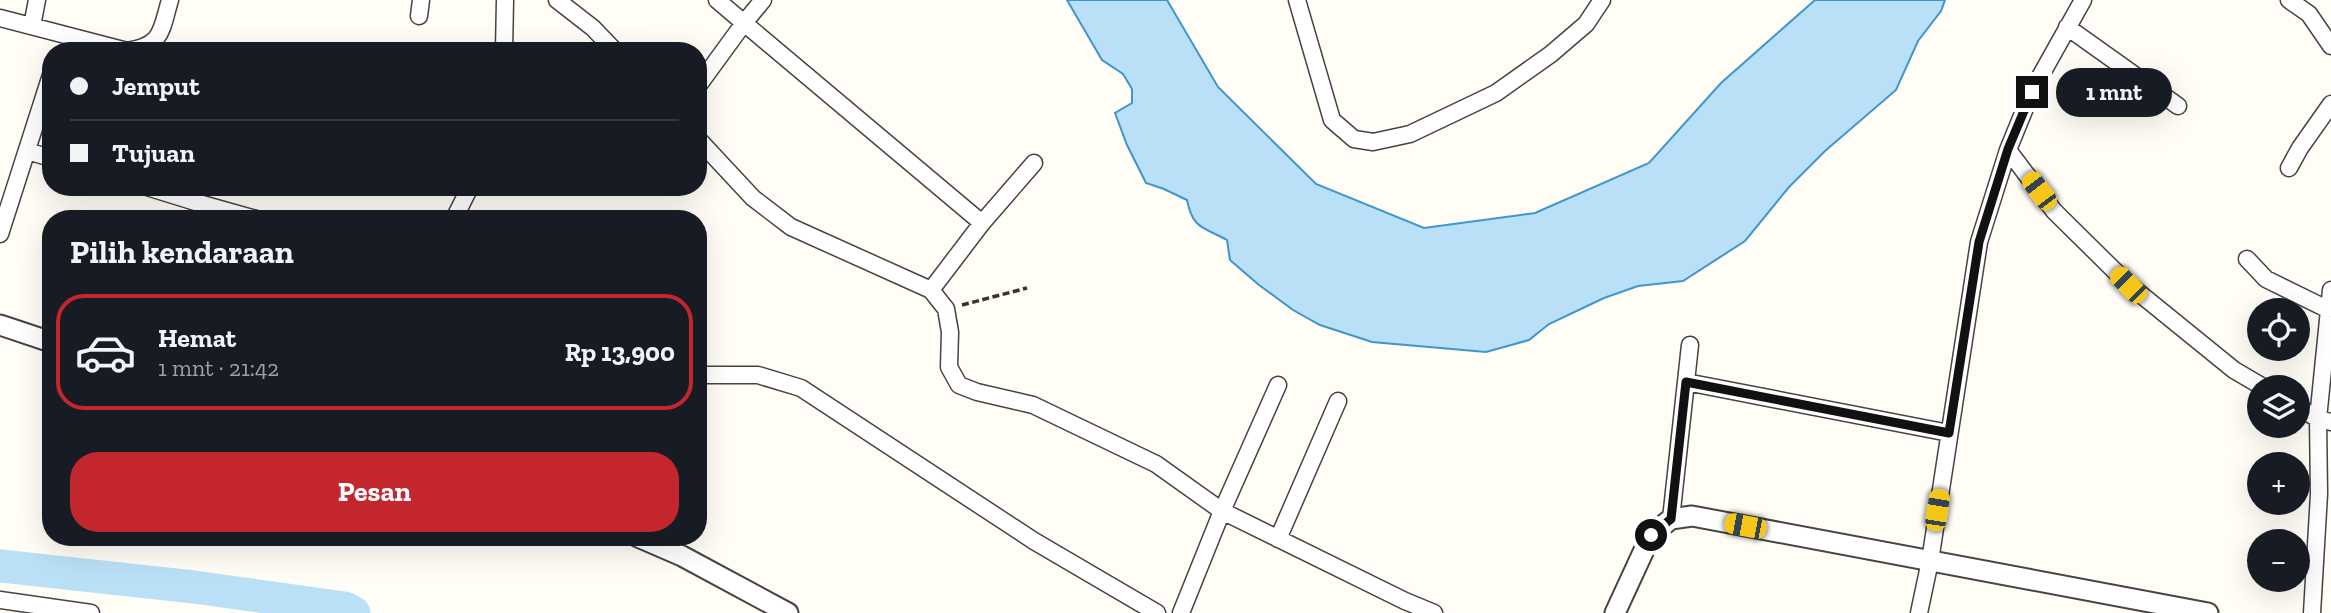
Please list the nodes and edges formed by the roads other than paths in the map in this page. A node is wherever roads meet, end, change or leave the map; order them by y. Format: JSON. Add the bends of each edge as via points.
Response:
{"nodes":[{"id":1,"x":37,"y":0,"type":"edge"},
{"id":2,"x":170,"y":0,"type":"edge"},
{"id":3,"x":505,"y":0,"type":"edge"},
{"id":4,"x":557,"y":0,"type":"edge"},
{"id":5,"x":717,"y":0,"type":"edge"},
{"id":6,"x":763,"y":0,"type":"edge"},
{"id":7,"x":1297,"y":0,"type":"edge"},
{"id":8,"x":1601,"y":0,"type":"edge"},
{"id":9,"x":2083,"y":0,"type":"edge"},
{"id":10,"x":2289,"y":0,"type":"edge"},
{"id":11,"x":0,"y":18,"type":"edge"},
{"id":12,"x":744,"y":23,"type":"junction"},
{"id":13,"x":33,"y":26,"type":"junction"},
{"id":14,"x":2067,"y":27,"type":"junction"},
{"id":15,"x":59,"y":42,"type":"edge"},
{"id":16,"x":153,"y":42,"type":"edge"},
{"id":17,"x":504,"y":42,"type":"edge"},
{"id":18,"x":606,"y":42,"type":"edge"},
{"id":19,"x":2331,"y":46,"type":"edge"},
{"id":20,"x":707,"y":74,"type":"edge"},
{"id":21,"x":42,"y":104,"type":"edge"},
{"id":22,"x":2331,"y":104,"type":"edge"},
{"id":23,"x":2178,"y":106,"type":"dead end"},
{"id":24,"x":707,"y":149,"type":"edge"},
{"id":25,"x":2008,"y":149,"type":"junction"},
{"id":26,"x":27,"y":151,"type":"junction"},
{"id":27,"x":42,"y":155,"type":"edge"},
{"id":28,"x":1034,"y":163,"type":"dead end"},
{"id":29,"x":2289,"y":168,"type":"dead end"},
{"id":30,"x":166,"y":196,"type":"edge"},
{"id":31,"x":196,"y":210,"type":"edge"},
{"id":32,"x":982,"y":223,"type":"junction"},
{"id":33,"x":0,"y":234,"type":"edge"},
{"id":34,"x":2247,"y":259,"type":"dead end"},
{"id":35,"x":931,"y":290,"type":"junction"},
{"id":36,"x":2331,"y":290,"type":"edge"},
{"id":37,"x":2328,"y":309,"type":"junction"},
{"id":38,"x":0,"y":325,"type":"edge"},
{"id":39,"x":42,"y":339,"type":"edge"},
{"id":40,"x":1690,"y":345,"type":"dead end"},
{"id":41,"x":707,"y":375,"type":"edge"},
{"id":42,"x":2247,"y":378,"type":"edge"},
{"id":43,"x":1686,"y":382,"type":"junction"},
{"id":44,"x":1278,"y":385,"type":"dead end"},
{"id":45,"x":1338,"y":401,"type":"dead end"},
{"id":46,"x":2325,"y":420,"type":"edge"},
{"id":47,"x":1949,"y":433,"type":"junction"},
{"id":48,"x":1222,"y":511,"type":"junction"},
{"id":49,"x":1671,"y":519,"type":"junction"},
{"id":50,"x":1278,"y":539,"type":"junction"},
{"id":51,"x":659,"y":546,"type":"edge"},
{"id":52,"x":1930,"y":561,"type":"junction"},
{"id":53,"x":0,"y":600,"type":"edge"},
{"id":54,"x":91,"y":613,"type":"edge"},
{"id":55,"x":788,"y":613,"type":"edge"},
{"id":56,"x":1157,"y":613,"type":"edge"},
{"id":57,"x":1181,"y":613,"type":"edge"},
{"id":58,"x":1434,"y":613,"type":"edge"},
{"id":59,"x":1615,"y":613,"type":"edge"},
{"id":60,"x":1919,"y":613,"type":"edge"},
{"id":61,"x":2208,"y":613,"type":"edge"},
{"id":62,"x":2312,"y":613,"type":"edge"}],
"edges":[{"from":1,"to":13,"type":"street"},
{"from":2,"to":16,"type":"street","via":[[158,38]]},
{"from":3,"to":17,"type":"street"},
{"from":4,"to":18,"type":"street"},
{"from":5,"to":12,"type":"street"},
{"from":6,"to":12,"type":"street"},
{"from":7,"to":8,"type":"street","via":[[1332,120],[1354,139],[1373,142],[1410,134],[1496,93],[1586,24]]},
{"from":9,"to":14,"type":"street"},
{"from":10,"to":19,"type":"street","via":[[2309,14]]},
{"from":11,"to":13,"type":"street"},
{"from":12,"to":20,"type":"street"},
{"from":12,"to":32,"type":"street"},
{"from":13,"to":15,"type":"street"},
{"from":14,"to":23,"type":"street"},
{"from":14,"to":25,"type":"street"},
{"from":21,"to":26,"type":"street"},
{"from":22,"to":29,"type":"street"},
{"from":24,"to":35,"type":"street","via":[[753,198],[791,227]]},
{"from":25,"to":42,"type":"street","via":[[2054,211],[2128,285]]},
{"from":25,"to":47,"type":"street","via":[[1979,242]]},
{"from":26,"to":27,"type":"street"},
{"from":26,"to":33,"type":"street"},
{"from":28,"to":32,"type":"street"},
{"from":30,"to":31,"type":"street"},
{"from":32,"to":35,"type":"street"},
{"from":34,"to":37,"type":"street","via":[[2266,279]]},
{"from":35,"to":48,"type":"street","via":[[946,309],[949,367],[959,385],[1032,405],[1156,464]]},
{"from":36,"to":37,"type":"street"},
{"from":37,"to":46,"type":"street"},
{"from":38,"to":39,"type":"street"},
{"from":40,"to":43,"type":"street"},
{"from":41,"to":56,"type":"street","via":[[758,375],[802,388],[1034,541]]},
{"from":43,"to":47,"type":"street"},
{"from":43,"to":49,"type":"street"},
{"from":44,"to":48,"type":"street"},
{"from":45,"to":50,"type":"street"},
{"from":46,"to":62,"type":"street"},
{"from":47,"to":52,"type":"street"},
{"from":48,"to":50,"type":"street"},
{"from":48,"to":57,"type":"street"},
{"from":49,"to":52,"type":"street","via":[[1692,516]]},
{"from":49,"to":59,"type":"street","via":[[1651,535]]},
{"from":50,"to":58,"type":"street"},
{"from":51,"to":55,"type":"street"},
{"from":52,"to":60,"type":"street"},
{"from":52,"to":61,"type":"street"},
{"from":53,"to":54,"type":"street"}]}
